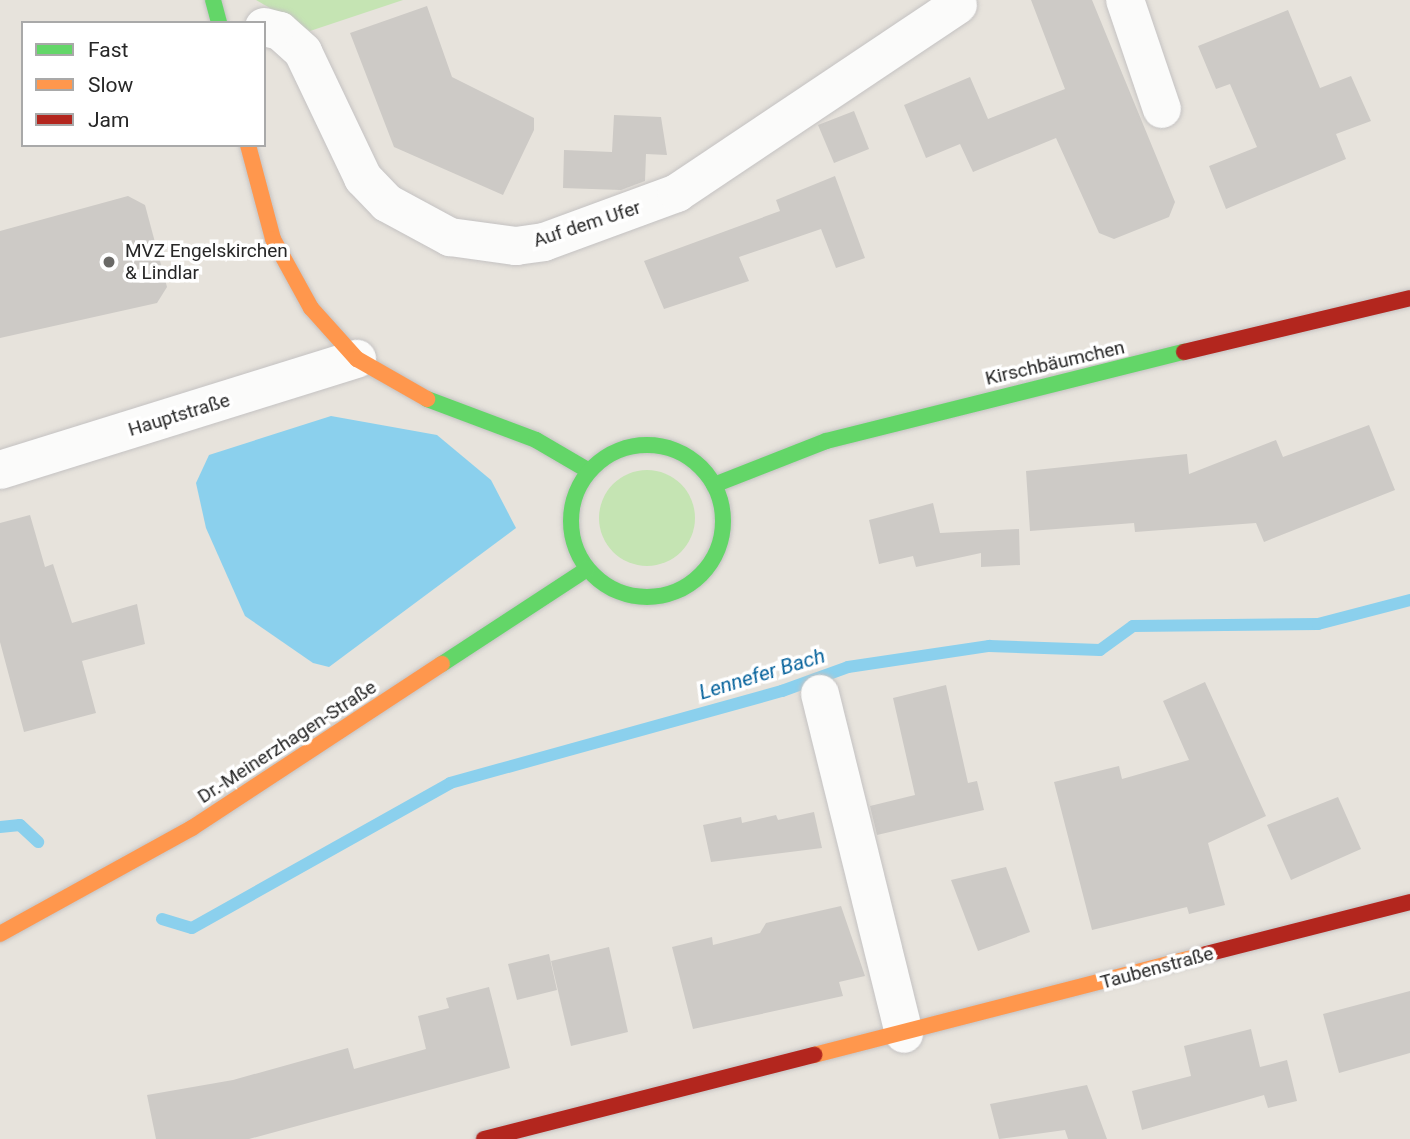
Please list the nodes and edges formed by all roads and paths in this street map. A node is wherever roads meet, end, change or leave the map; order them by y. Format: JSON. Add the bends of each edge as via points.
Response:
{"nodes":[{"id":1,"x":213,"y":0,"type":"edge"},
{"id":2,"x":1125,"y":0,"type":"edge"},
{"id":3,"x":958,"y":5,"type":"dead end"},
{"id":4,"x":218,"y":21,"type":"edge"},
{"id":5,"x":266,"y":28,"type":"edge"},
{"id":6,"x":1162,"y":109,"type":"dead end"},
{"id":7,"x":249,"y":147,"type":"edge"},
{"id":8,"x":1410,"y":298,"type":"edge"},
{"id":9,"x":357,"y":359,"type":"junction"},
{"id":10,"x":0,"y":470,"type":"edge"},
{"id":11,"x":589,"y":471,"type":"junction"},
{"id":12,"x":714,"y":485,"type":"junction"},
{"id":13,"x":587,"y":569,"type":"junction"},
{"id":14,"x":820,"y":694,"type":"dead end"},
{"id":15,"x":1410,"y":902,"type":"edge"},
{"id":16,"x":0,"y":933,"type":"edge"},
{"id":17,"x":904,"y":1034,"type":"junction"},
{"id":18,"x":484,"y":1139,"type":"edge"}],
"edges":[{"from":1,"to":4,"type":"main road"},
{"from":2,"to":6,"type":"street"},
{"from":3,"to":5,"type":"street","name":"Auf dem Ufer","via":[[677,192],[544,242],[516,246],[450,237],[387,203],[363,178],[303,51],[280,31]]},
{"from":7,"to":9,"type":"main road","via":[[273,239],[312,308]]},
{"from":8,"to":12,"type":"main road","name":"Kirschbäumchen","via":[[915,416],[827,441]]},
{"from":9,"to":10,"type":"street","name":"Hauptstraße"},
{"from":9,"to":11,"type":"main road","via":[[434,403],[536,440]]},
{"from":11,"to":12,"type":"main road","via":[[612,453],[650,446],[670,448],[696,463]]},
{"from":11,"to":13,"type":"main road","via":[[575,493],[570,520],[575,546]]},
{"from":12,"to":13,"type":"main road","via":[[723,528],[717,550],[689,585],[668,594],[624,593]]},
{"from":13,"to":16,"type":"main road","name":"Dr.-Meinerzhagen-Straße","via":[[192,828]]},
{"from":14,"to":17,"type":"street"},
{"from":15,"to":17,"type":"main road","name":"Taubenstraße"},
{"from":17,"to":18,"type":"main road","name":"Taubenstraße"}]}
